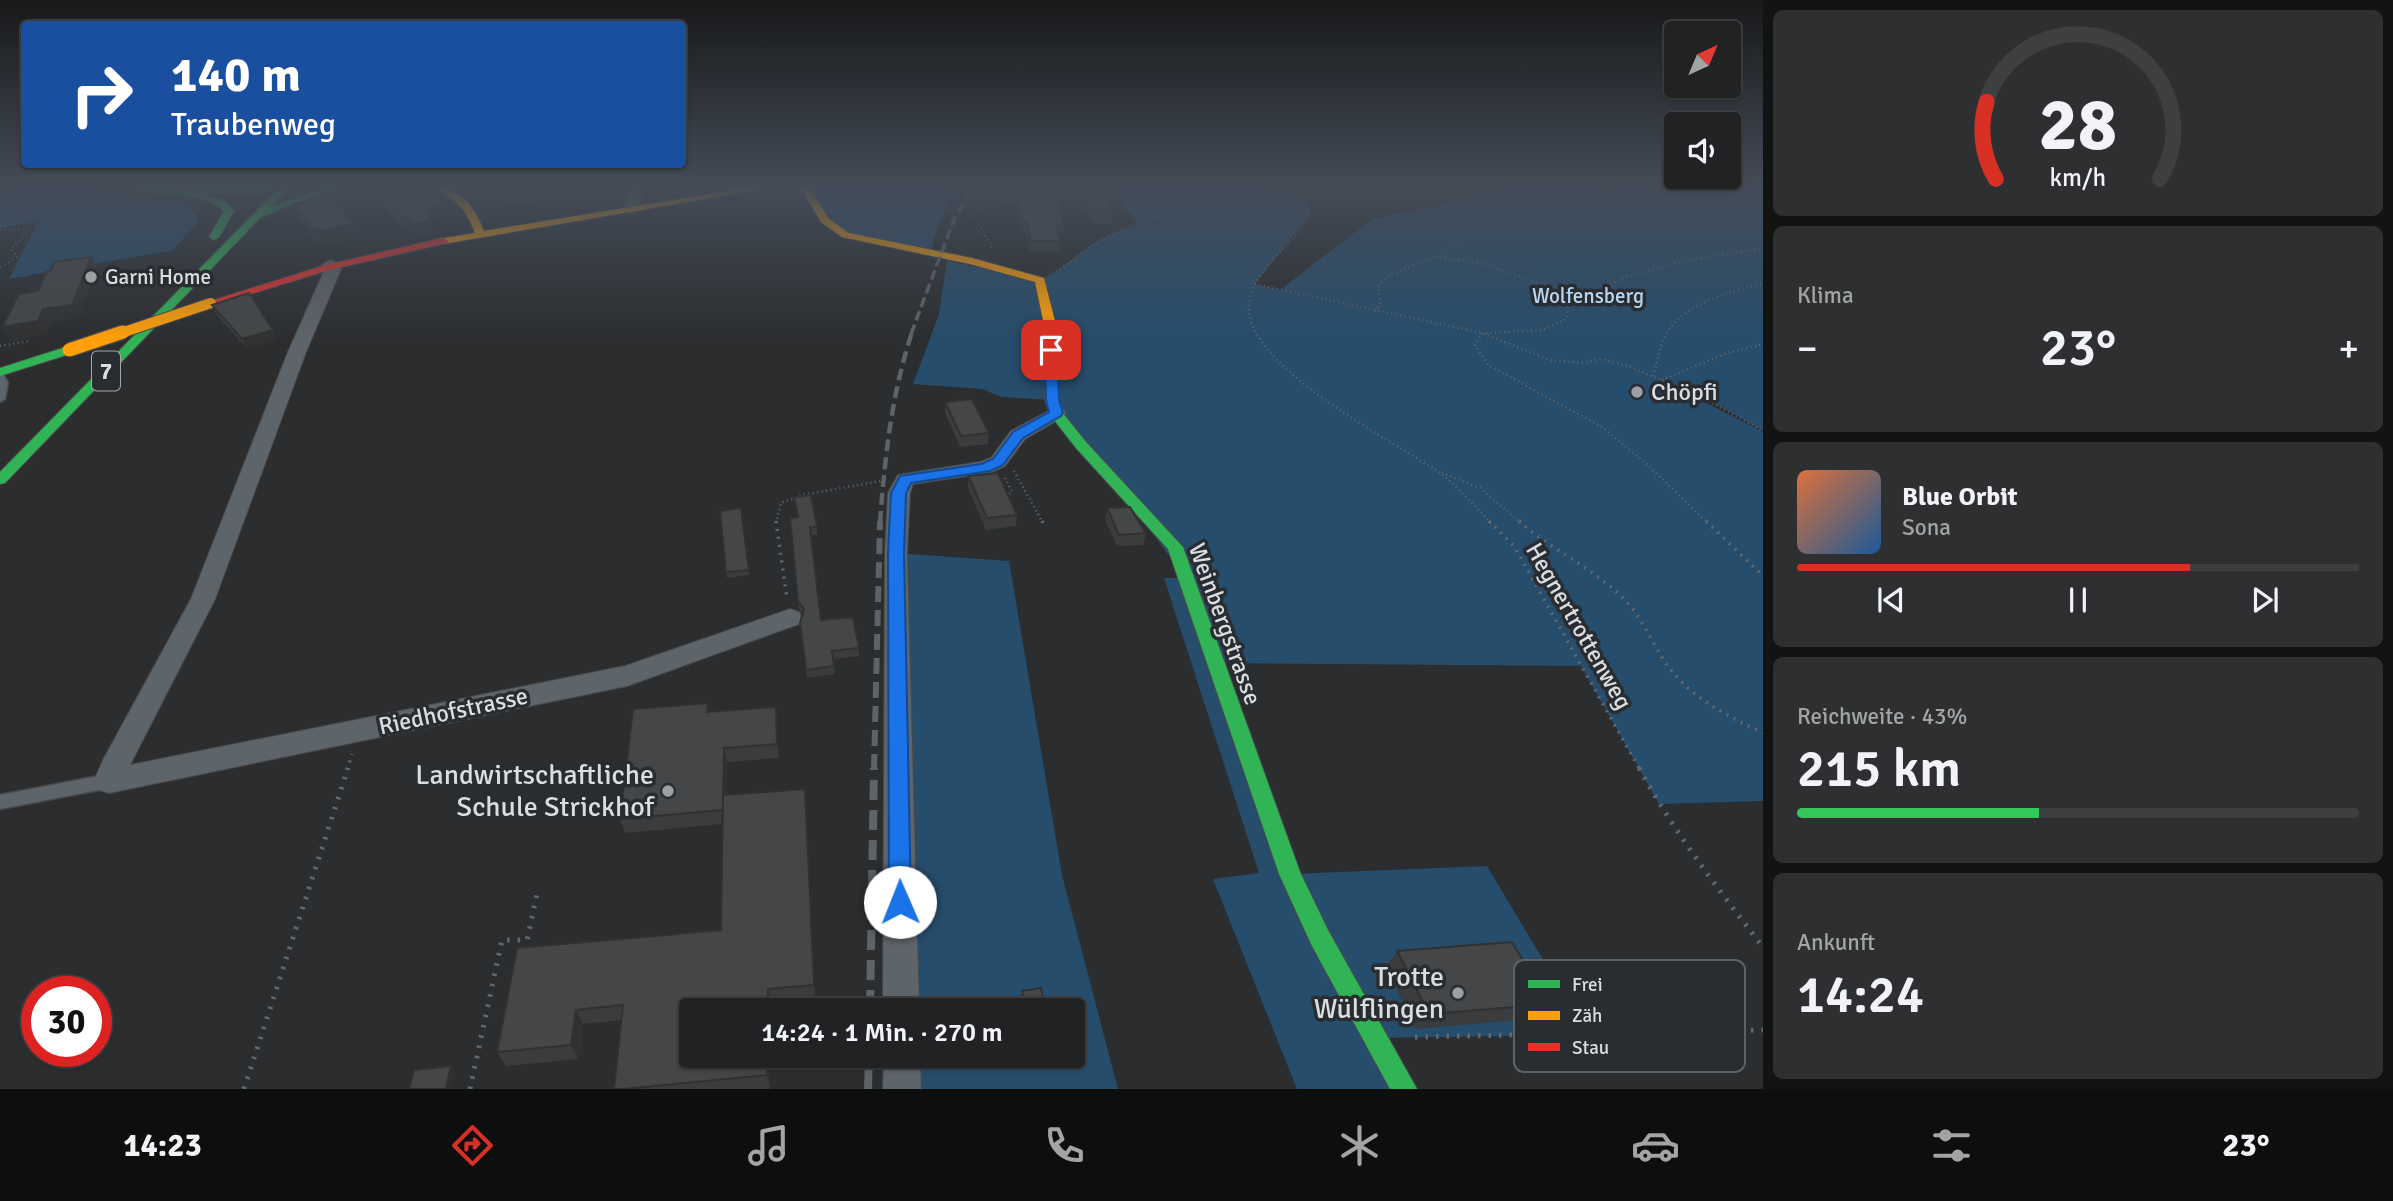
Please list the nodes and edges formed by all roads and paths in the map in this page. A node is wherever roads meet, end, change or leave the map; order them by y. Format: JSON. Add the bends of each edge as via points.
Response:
{"nodes":[{"id":1,"x":21,"y":238,"type":"edge"},
{"id":2,"x":213,"y":238,"type":"edge"},
{"id":3,"x":235,"y":238,"type":"edge"},
{"id":4,"x":464,"y":238,"type":"edge"},
{"id":5,"x":860,"y":238,"type":"edge"},
{"id":6,"x":986,"y":238,"type":"edge"},
{"id":7,"x":1103,"y":238,"type":"edge"},
{"id":8,"x":1291,"y":238,"type":"edge"},
{"id":9,"x":1468,"y":238,"type":"edge"},
{"id":10,"x":1763,"y":248,"type":"edge"},
{"id":11,"x":1434,"y":257,"type":"junction"},
{"id":12,"x":972,"y":261,"type":"junction"},
{"id":13,"x":330,"y":265,"type":"junction"},
{"id":14,"x":0,"y":268,"type":"edge"},
{"id":15,"x":1040,"y":280,"type":"junction"},
{"id":16,"x":1255,"y":284,"type":"junction"},
{"id":17,"x":1763,"y":284,"type":"edge"},
{"id":18,"x":163,"y":289,"type":"dead end"},
{"id":19,"x":1581,"y":297,"type":"junction"},
{"id":20,"x":144,"y":307,"type":"dead end"},
{"id":21,"x":1375,"y":311,"type":"junction"},
{"id":22,"x":1482,"y":333,"type":"junction"},
{"id":23,"x":37,"y":340,"type":"dead end"},
{"id":24,"x":1763,"y":344,"type":"edge"},
{"id":25,"x":0,"y":346,"type":"edge"},
{"id":26,"x":97,"y":355,"type":"dead end"},
{"id":27,"x":0,"y":374,"type":"edge"},
{"id":28,"x":1653,"y":376,"type":"junction"},
{"id":29,"x":1662,"y":380,"type":"junction"},
{"id":30,"x":0,"y":399,"type":"edge"},
{"id":31,"x":1056,"y":413,"type":"junction"},
{"id":32,"x":1763,"y":431,"type":"edge"},
{"id":33,"x":998,"y":462,"type":"junction"},
{"id":34,"x":1440,"y":473,"type":"junction"},
{"id":35,"x":0,"y":480,"type":"edge"},
{"id":36,"x":888,"y":480,"type":"dead end"},
{"id":37,"x":1045,"y":526,"type":"dead end"},
{"id":38,"x":1763,"y":576,"type":"edge"},
{"id":39,"x":790,"y":618,"type":"joint"},
{"id":40,"x":360,"y":730,"type":"junction"},
{"id":41,"x":1763,"y":733,"type":"edge"},
{"id":42,"x":109,"y":781,"type":"junction"},
{"id":43,"x":0,"y":802,"type":"edge"},
{"id":44,"x":538,"y":889,"type":"dead end"},
{"id":45,"x":1763,"y":947,"type":"edge"},
{"id":46,"x":901,"y":998,"type":"edge"},
{"id":47,"x":1745,"y":1030,"type":"edge"},
{"id":48,"x":1763,"y":1030,"type":"edge"},
{"id":49,"x":1514,"y":1035,"type":"edge"},
{"id":50,"x":1374,"y":1038,"type":"junction"},
{"id":51,"x":902,"y":1068,"type":"edge"},
{"id":52,"x":244,"y":1089,"type":"edge"},
{"id":53,"x":470,"y":1089,"type":"edge"},
{"id":54,"x":902,"y":1089,"type":"edge"},
{"id":55,"x":1404,"y":1089,"type":"edge"}],
"edges":[{"from":1,"to":14,"type":"path","via":[[11,249],[17,257]]},
{"from":2,"to":18,"type":"main road"},
{"from":3,"to":35,"type":"main road","number":"7"},
{"from":4,"to":13,"type":"main road"},
{"from":5,"to":12,"type":"main road"},
{"from":6,"to":12,"type":"path","via":[[992,246]]},
{"from":7,"to":15,"type":"path"},
{"from":8,"to":16,"type":"path","name":"Hegnertrottenweg"},
{"from":9,"to":11,"type":"path"},
{"from":10,"to":19,"type":"path","via":[[1678,260]]},
{"from":11,"to":19,"type":"path","via":[[1481,263]]},
{"from":11,"to":21,"type":"path","via":[[1390,275],[1378,287],[1381,302]]},
{"from":12,"to":15,"type":"main road"},
{"from":13,"to":27,"type":"main road","bridge":true},
{"from":13,"to":42,"type":"street","via":[[333,269],[203,598]]},
{"from":15,"to":31,"type":"main road","via":[[1050,326]]},
{"from":16,"to":21,"type":"path"},
{"from":16,"to":34,"type":"path","name":"Hegnertrottenweg","via":[[1249,318],[1267,352],[1305,386]]},
{"from":17,"to":28,"type":"path","via":[[1676,320]]},
{"from":19,"to":22,"type":"path","via":[[1568,306],[1567,319],[1543,330]]},
{"from":20,"to":26,"type":"main road","number":"7"},
{"from":21,"to":22,"type":"path"},
{"from":22,"to":28,"type":"path","via":[[1550,360],[1583,363],[1601,359]]},
{"from":22,"to":38,"type":"path","via":[[1475,345],[1488,365],[1602,427]]},
{"from":23,"to":25,"type":"path"},
{"from":24,"to":29,"type":"path","via":[[1727,353]]},
{"from":27,"to":30,"type":"lane","via":[[4,383]]},
{"from":28,"to":29,"type":"path"},
{"from":29,"to":32,"type":"path"},
{"from":31,"to":33,"type":"street","via":[[1018,435]]},
{"from":31,"to":50,"type":"main road","name":"Weinbergstrasse","via":[[1175,547],[1290,874]]},
{"from":33,"to":37,"type":"path","via":[[1011,467]]},
{"from":33,"to":46,"type":"street","via":[[975,470],[905,479],[899,493]]},
{"from":34,"to":41,"type":"path","via":[[1477,484],[1525,527],[1601,579],[1635,612],[1682,683],[1718,710]]},
{"from":34,"to":45,"type":"path","name":"Hegnertrottenweg","via":[[1514,546],[1660,804]]},
{"from":36,"to":39,"type":"path","via":[[802,495],[787,499],[776,509]]},
{"from":39,"to":40,"type":"street","name":"Riedhofstrasse","via":[[627,676]]},
{"from":40,"to":42,"type":"street","name":"Riedhofstrasse"},
{"from":40,"to":52,"type":"path"},
{"from":42,"to":43,"type":"lane","name":"Riedhofstrasse"},
{"from":44,"to":53,"type":"path","via":[[527,940],[502,940]]},
{"from":47,"to":48,"type":"path"},
{"from":49,"to":50,"type":"path"},
{"from":50,"to":55,"type":"main road","name":"Weinbergstrasse"},
{"from":51,"to":54,"type":"street"}]}
